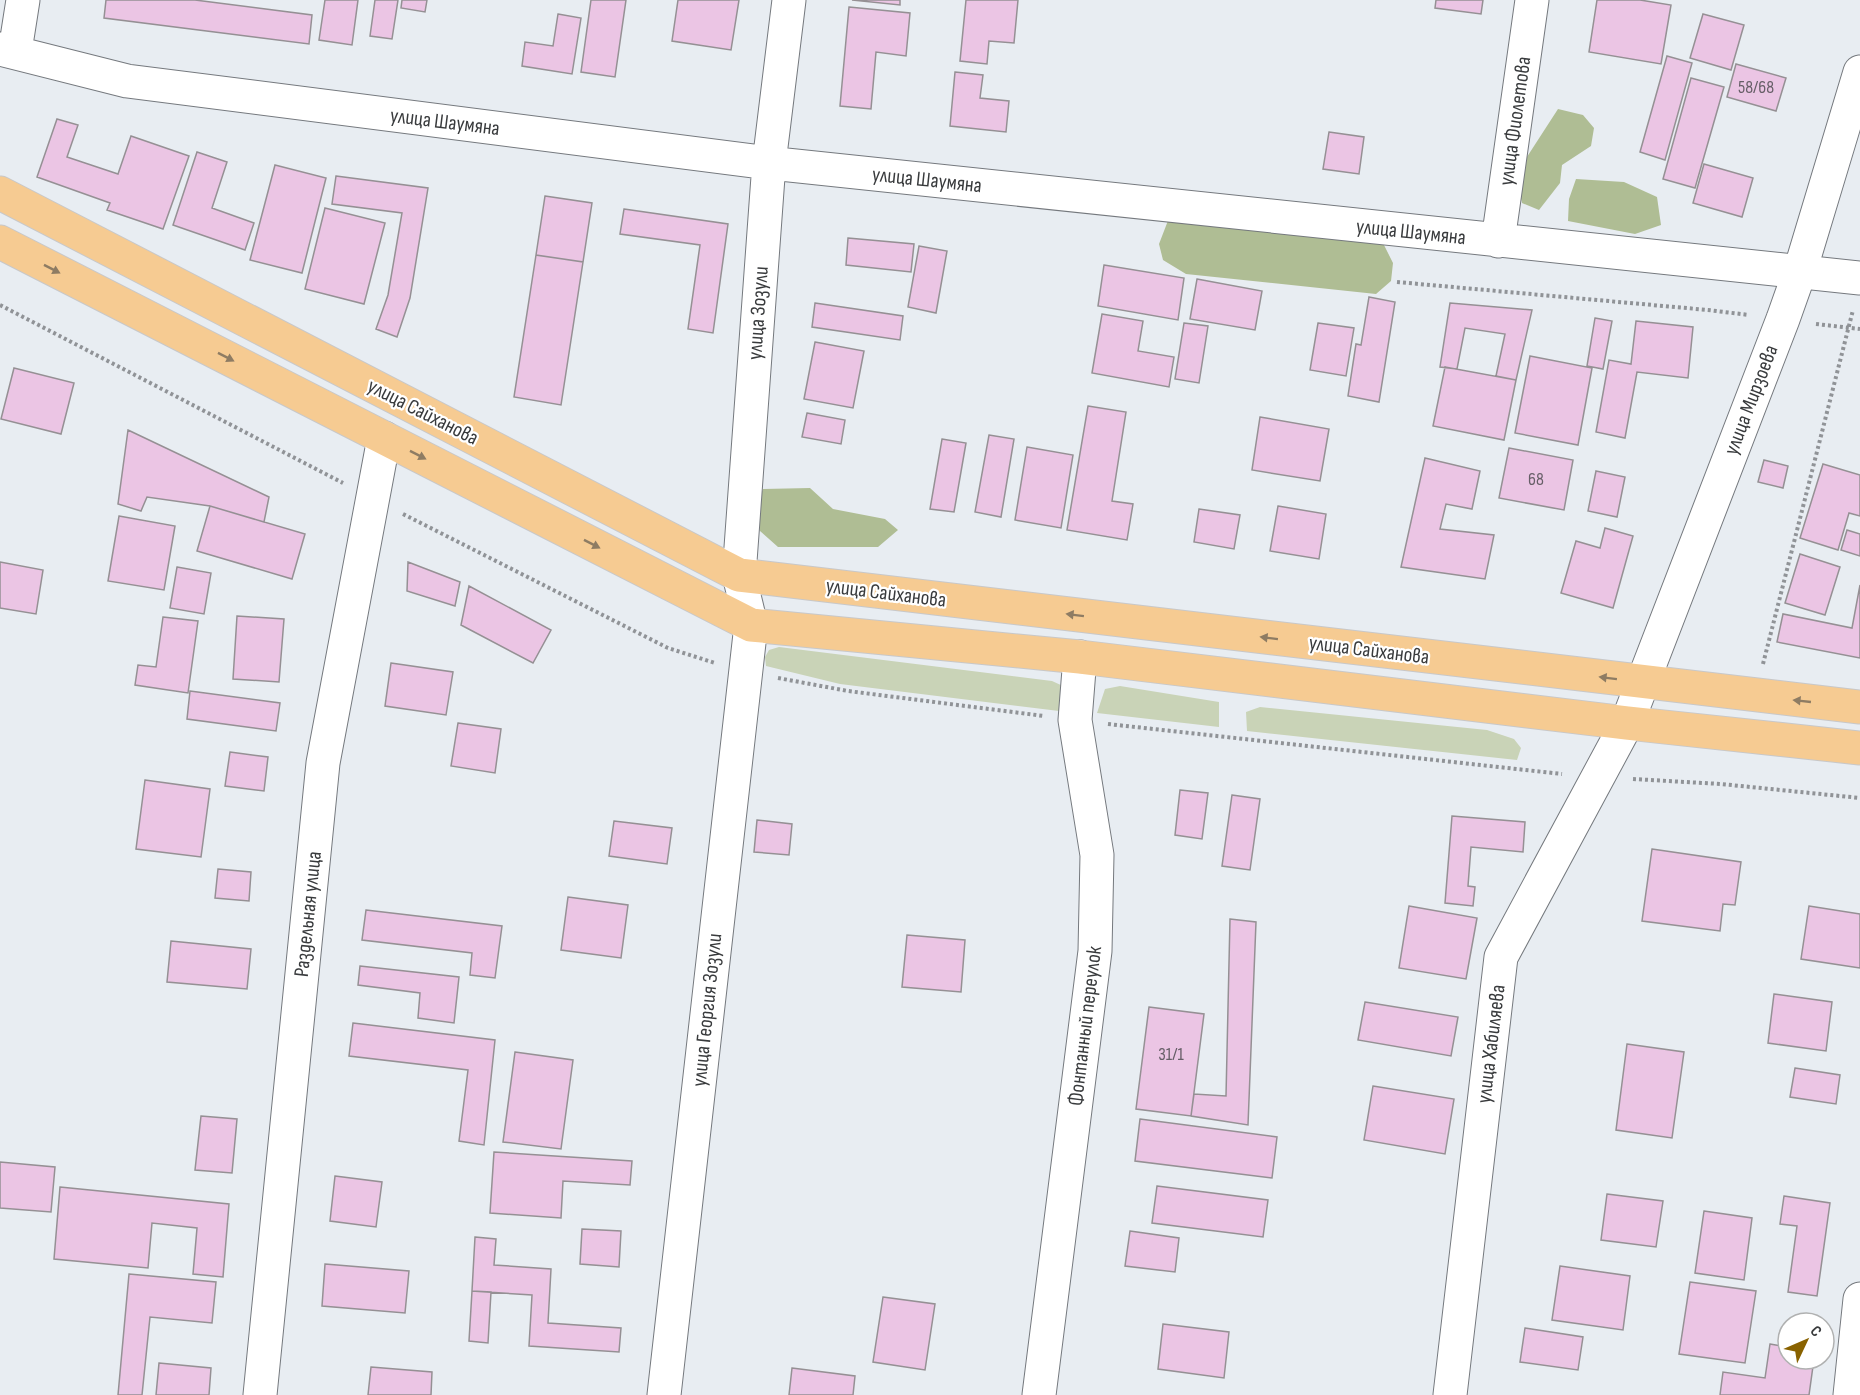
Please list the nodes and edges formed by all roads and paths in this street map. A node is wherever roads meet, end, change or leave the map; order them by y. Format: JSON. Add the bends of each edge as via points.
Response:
{"nodes":[{"id":1,"x":23,"y":0,"type":"edge"},
{"id":2,"x":789,"y":0,"type":"edge"},
{"id":3,"x":1532,"y":0,"type":"edge"},
{"id":4,"x":7,"y":50,"type":"edge"},
{"id":5,"x":1860,"y":72,"type":"edge"},
{"id":6,"x":769,"y":164,"type":"junction"},
{"id":7,"x":0,"y":192,"type":"edge"},
{"id":8,"x":1498,"y":241,"type":"junction"},
{"id":9,"x":0,"y":242,"type":"edge"},
{"id":10,"x":1800,"y":271,"type":"junction"},
{"id":11,"x":1398,"y":282,"type":"dead end"},
{"id":12,"x":1857,"y":292,"type":"edge"},
{"id":13,"x":1783,"y":320,"type":"junction"},
{"id":14,"x":1849,"y":328,"type":"junction"},
{"id":15,"x":1860,"y":329,"type":"edge"},
{"id":16,"x":384,"y":438,"type":"junction"},
{"id":17,"x":739,"y":575,"type":"junction"},
{"id":18,"x":751,"y":625,"type":"junction"},
{"id":19,"x":1080,"y":657,"type":"junction"},
{"id":20,"x":1642,"y":682,"type":"junction"},
{"id":21,"x":1755,"y":696,"type":"junction"},
{"id":22,"x":1860,"y":707,"type":"edge"},
{"id":23,"x":1627,"y":723,"type":"junction"},
{"id":24,"x":1860,"y":748,"type":"edge"},
{"id":25,"x":1860,"y":1299,"type":"edge"},
{"id":26,"x":261,"y":1395,"type":"edge"},
{"id":27,"x":664,"y":1395,"type":"edge"},
{"id":28,"x":1039,"y":1395,"type":"edge"},
{"id":29,"x":1450,"y":1395,"type":"edge"},
{"id":30,"x":1850,"y":1395,"type":"edge"}],
"edges":[{"from":1,"to":4,"type":"street"},
{"from":2,"to":6,"type":"street","name":"улица Зозули"},
{"from":3,"to":8,"type":"street","name":"улица Фиолетова"},
{"from":4,"to":6,"type":"street","name":"улица Шаумяна","via":[[127,81]]},
{"from":5,"to":10,"type":"street","name":"улица Мирзоева"},
{"from":6,"to":8,"type":"street","name":"улица Шаумяна"},
{"from":6,"to":17,"type":"street","name":"улица Зозули"},
{"from":7,"to":17,"type":"main road","name":"улица Сайханова"},
{"from":8,"to":10,"type":"street","name":"улица Шаумяна"},
{"from":9,"to":16,"type":"main road","name":"улица Сайханова","one_way":true},
{"from":10,"to":12,"type":"street","name":"улица Шаумяна"},
{"from":10,"to":13,"type":"street","name":"улица Мирзоева"},
{"from":11,"to":13,"type":"path"},
{"from":12,"to":14,"type":"path"},
{"from":13,"to":14,"type":"path"},
{"from":13,"to":20,"type":"street","name":"улица Мирзоева"},
{"from":14,"to":15,"type":"path"},
{"from":14,"to":21,"type":"path"},
{"from":16,"to":18,"type":"main road","name":"улица Сайханова","one_way":true},
{"from":16,"to":26,"type":"street","name":"Раздельная улица","via":[[323,763]]},
{"from":17,"to":18,"type":"street","name":"улица Зозули"},
{"from":20,"to":17,"type":"main road","name":"улица Сайханова","one_way":true},
{"from":18,"to":19,"type":"main road","name":"улица Сайханова"},
{"from":18,"to":27,"type":"street","name":"улица Георгия Зозули"},
{"from":19,"to":23,"type":"main road","name":"улица Сайханова"},
{"from":19,"to":28,"type":"street","name":"Фонтанный переулок","via":[[1075,720],[1097,855],[1095,951]]},
{"from":20,"to":21,"type":"main road","name":"улица Сайханова"},
{"from":20,"to":23,"type":"street","name":"улица Мирзоева"},
{"from":22,"to":21,"type":"main road","name":"улица Сайханова","one_way":true},
{"from":23,"to":24,"type":"main road","name":"улица Сайханова"},
{"from":23,"to":29,"type":"street","name":"улица Хабиляева","via":[[1501,957]]},
{"from":25,"to":30,"type":"street"}]}
